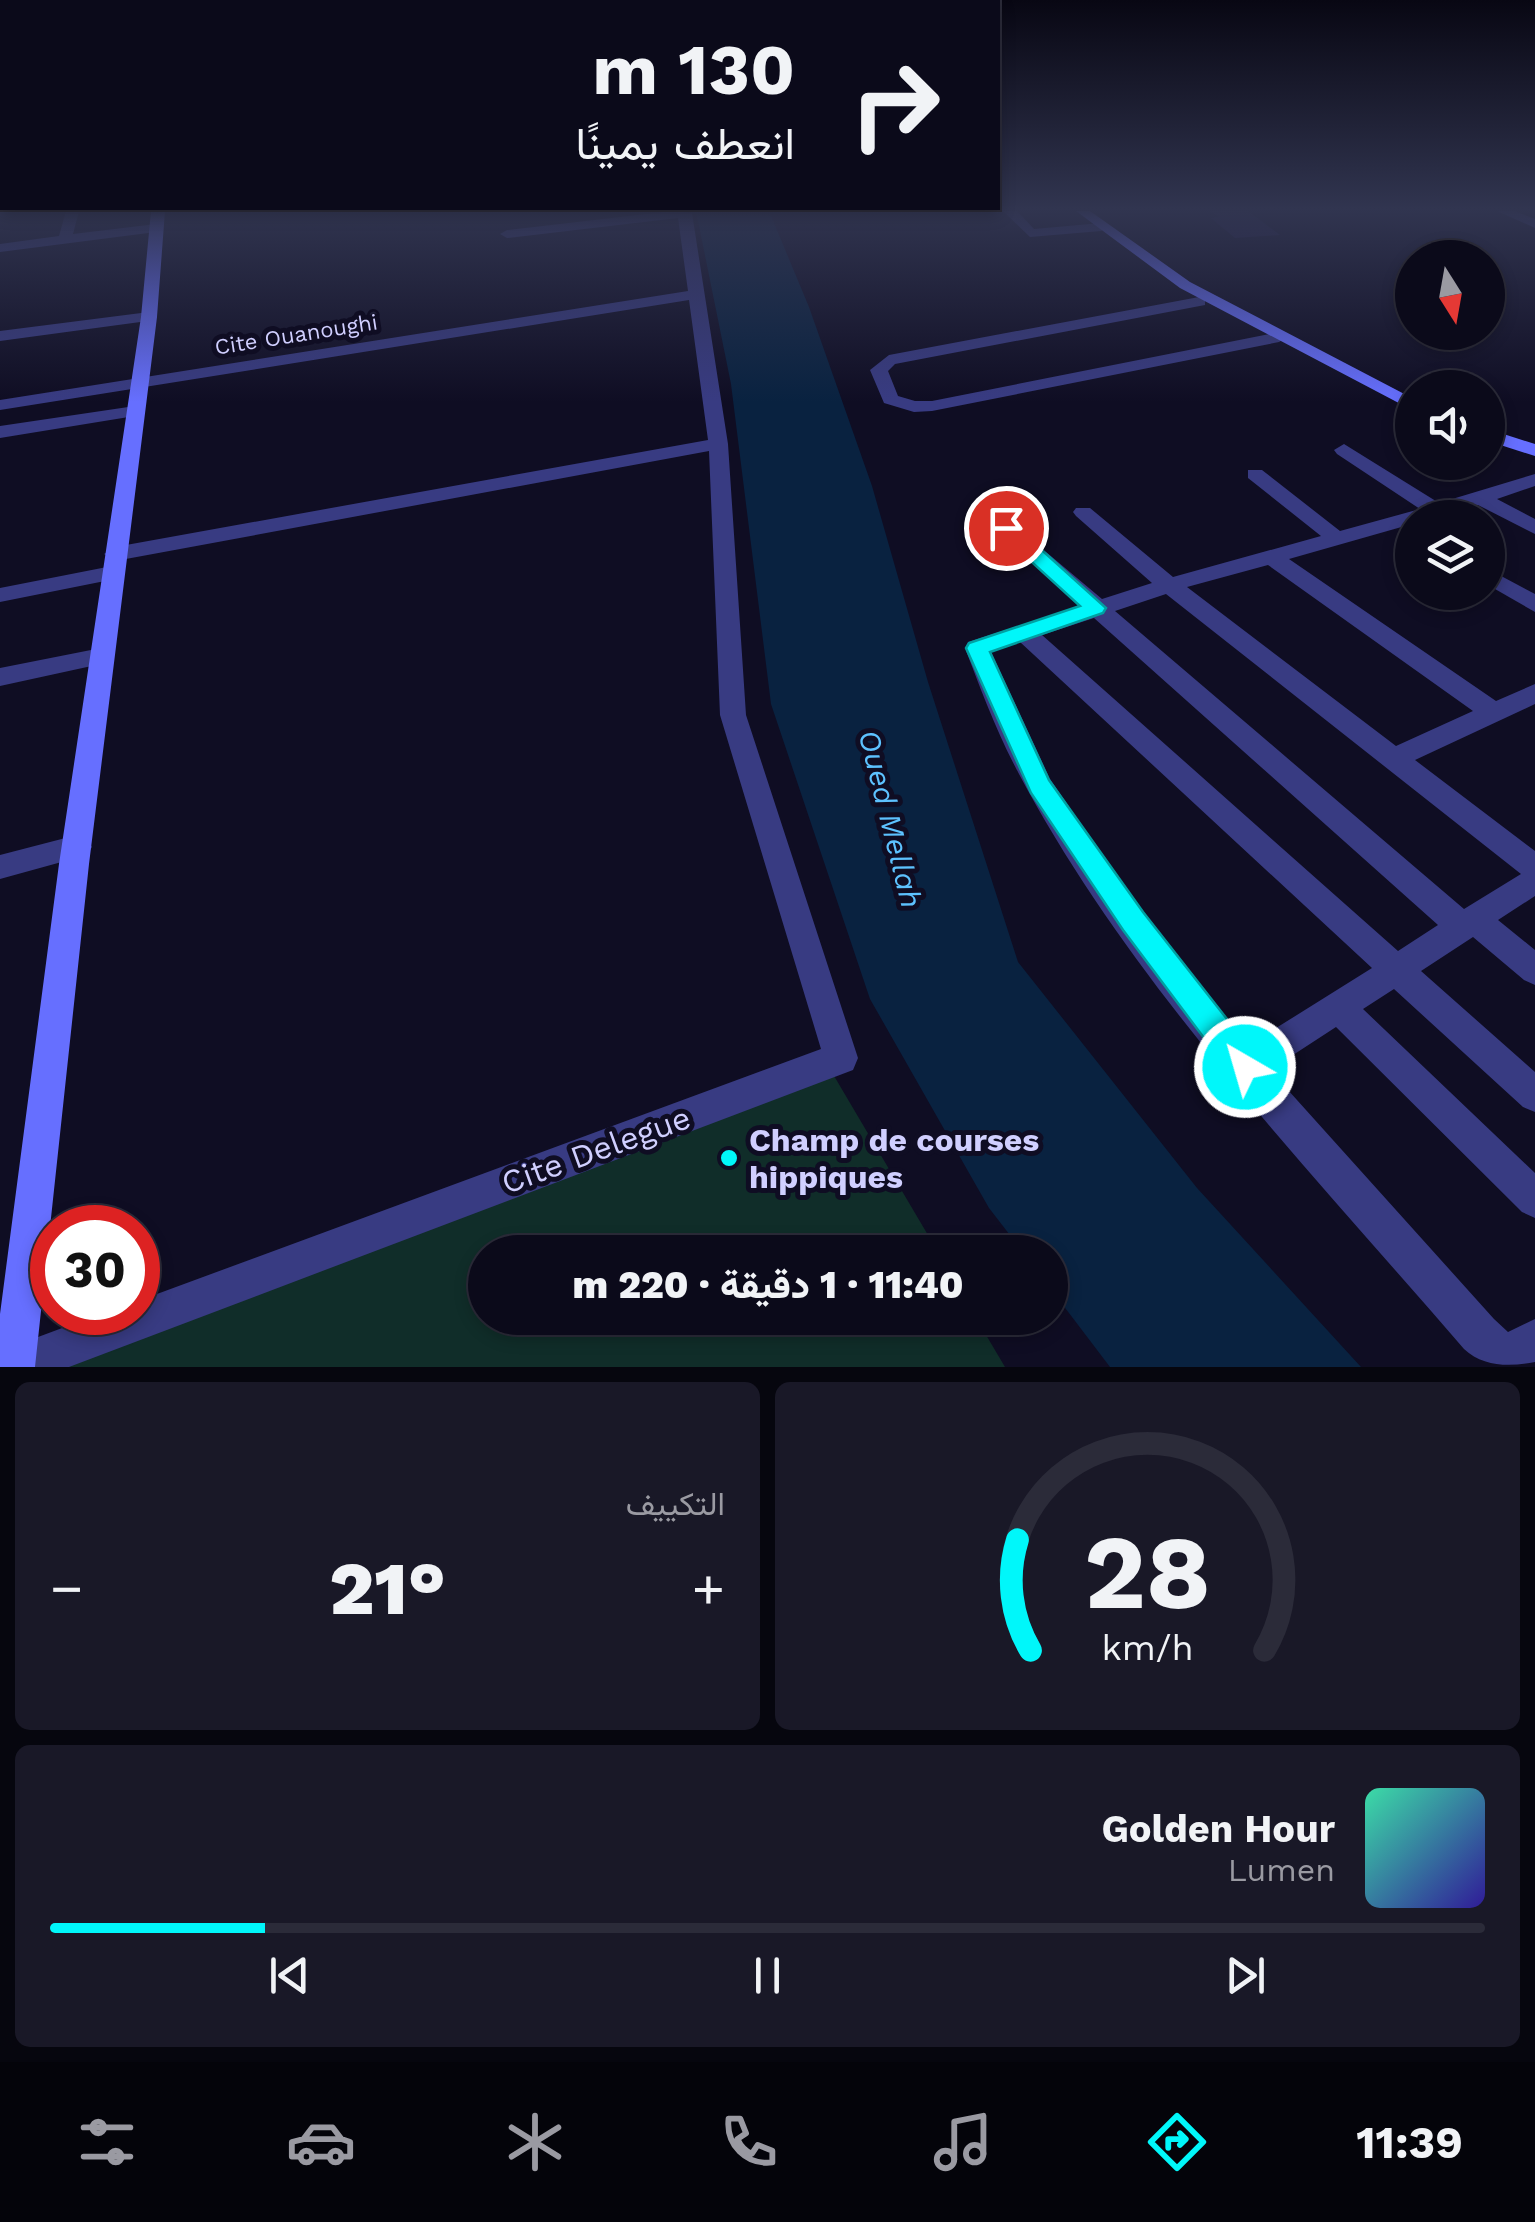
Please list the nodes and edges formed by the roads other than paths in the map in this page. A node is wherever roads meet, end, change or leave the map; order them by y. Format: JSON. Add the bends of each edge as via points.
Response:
{"nodes":[{"id":1,"x":152,"y":275,"type":"edge"},
{"id":2,"x":694,"y":275,"type":"edge"},
{"id":3,"x":1170,"y":275,"type":"edge"},
{"id":4,"x":697,"y":294,"type":"junction"},
{"id":5,"x":1199,"y":302,"type":"dead end"},
{"id":6,"x":148,"y":318,"type":"junction"},
{"id":7,"x":0,"y":336,"type":"edge"},
{"id":8,"x":1280,"y":337,"type":"junction"},
{"id":9,"x":139,"y":382,"type":"junction"},
{"id":10,"x":1395,"y":395,"type":"edge"},
{"id":11,"x":0,"y":404,"type":"edge"},
{"id":12,"x":135,"y":411,"type":"junction"},
{"id":13,"x":0,"y":432,"type":"edge"},
{"id":14,"x":1505,"y":440,"type":"edge"},
{"id":15,"x":718,"y":444,"type":"junction"},
{"id":16,"x":1344,"y":450,"type":"dead end"},
{"id":17,"x":1535,"y":450,"type":"edge"},
{"id":18,"x":1254,"y":474,"type":"dead end"},
{"id":19,"x":1535,"y":480,"type":"edge"},
{"id":20,"x":1482,"y":498,"type":"junction"},
{"id":21,"x":1476,"y":500,"type":"edge"},
{"id":22,"x":1395,"y":501,"type":"edge"},
{"id":23,"x":1083,"y":512,"type":"dead end"},
{"id":24,"x":1395,"y":524,"type":"edge"},
{"id":25,"x":1006,"y":528,"type":"dead end"},
{"id":26,"x":1535,"y":528,"type":"edge"},
{"id":27,"x":1336,"y":538,"type":"junction"},
{"id":28,"x":1270,"y":556,"type":"junction"},
{"id":29,"x":114,"y":563,"type":"junction"},
{"id":30,"x":1169,"y":585,"type":"junction"},
{"id":31,"x":1505,"y":586,"type":"edge"},
{"id":32,"x":0,"y":596,"type":"edge"},
{"id":33,"x":1535,"y":604,"type":"edge"},
{"id":34,"x":1096,"y":608,"type":"junction"},
{"id":35,"x":1024,"y":632,"type":"junction"},
{"id":36,"x":101,"y":656,"type":"junction"},
{"id":37,"x":0,"y":677,"type":"edge"},
{"id":38,"x":1535,"y":693,"type":"edge"},
{"id":39,"x":1496,"y":713,"type":"junction"},
{"id":40,"x":1393,"y":759,"type":"junction"},
{"id":41,"x":76,"y":847,"type":"junction"},
{"id":42,"x":0,"y":868,"type":"edge"},
{"id":43,"x":1535,"y":868,"type":"edge"},
{"id":44,"x":1535,"y":880,"type":"edge"},
{"id":45,"x":1468,"y":923,"type":"junction"},
{"id":46,"x":1397,"y":970,"type":"junction"},
{"id":47,"x":1535,"y":970,"type":"edge"},
{"id":48,"x":1338,"y":1008,"type":"junction"},
{"id":49,"x":1245,"y":1067,"type":"junction"},
{"id":50,"x":1535,"y":1096,"type":"edge"},
{"id":51,"x":1535,"y":1199,"type":"edge"},
{"id":52,"x":1535,"y":1340,"type":"edge"},
{"id":53,"x":14,"y":1367,"type":"edge"}],
"edges":[{"from":1,"to":6,"type":"street"},
{"from":2,"to":4,"type":"street"},
{"from":3,"to":8,"type":"street"},
{"from":4,"to":9,"type":"street","name":"Cite Ouanoughi"},
{"from":4,"to":15,"type":"street"},
{"from":5,"to":8,"type":"street","via":[[889,360],[879,370],[890,398],[932,406]]},
{"from":6,"to":7,"type":"street"},
{"from":6,"to":9,"type":"street"},
{"from":8,"to":10,"type":"street"},
{"from":9,"to":11,"type":"street","name":"Cite Ouanoughi"},
{"from":9,"to":12,"type":"street"},
{"from":12,"to":13,"type":"street"},
{"from":12,"to":29,"type":"street"},
{"from":14,"to":17,"type":"street"},
{"from":15,"to":29,"type":"street"},
{"from":15,"to":53,"type":"street","name":"Cite Delegue","via":[[733,715],[841,1058]]},
{"from":16,"to":22,"type":"street"},
{"from":18,"to":27,"type":"street"},
{"from":19,"to":20,"type":"street"},
{"from":20,"to":21,"type":"street"},
{"from":20,"to":26,"type":"street"},
{"from":23,"to":30,"type":"street"},
{"from":24,"to":27,"type":"street"},
{"from":25,"to":34,"type":"street"},
{"from":27,"to":28,"type":"street"},
{"from":28,"to":30,"type":"street"},
{"from":28,"to":39,"type":"street"},
{"from":29,"to":32,"type":"street"},
{"from":29,"to":36,"type":"street"},
{"from":30,"to":34,"type":"street"},
{"from":30,"to":40,"type":"street"},
{"from":31,"to":33,"type":"street"},
{"from":34,"to":35,"type":"street"},
{"from":34,"to":45,"type":"street"},
{"from":35,"to":46,"type":"street"},
{"from":35,"to":49,"type":"street","via":[[973,650],[1040,786]]},
{"from":36,"to":37,"type":"street"},
{"from":36,"to":41,"type":"street"},
{"from":38,"to":39,"type":"street"},
{"from":39,"to":40,"type":"street"},
{"from":40,"to":43,"type":"street"},
{"from":41,"to":42,"type":"street"},
{"from":41,"to":53,"type":"street"},
{"from":44,"to":45,"type":"street"},
{"from":45,"to":46,"type":"street"},
{"from":45,"to":47,"type":"street"},
{"from":46,"to":48,"type":"street"},
{"from":46,"to":50,"type":"street"},
{"from":48,"to":49,"type":"street"},
{"from":48,"to":51,"type":"street"},
{"from":49,"to":52,"type":"street","via":[[1479,1334],[1510,1353]]}]}
